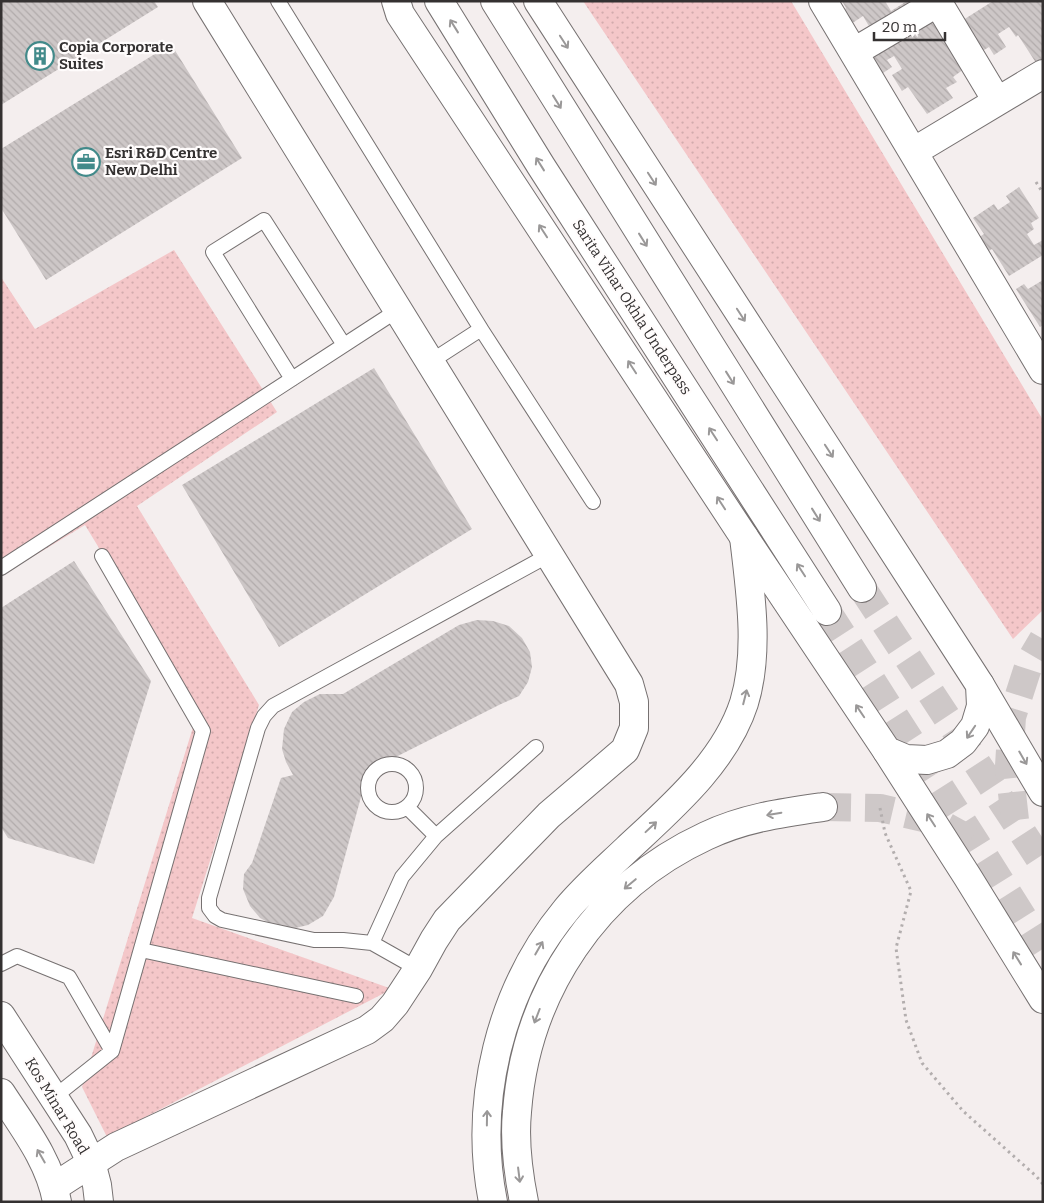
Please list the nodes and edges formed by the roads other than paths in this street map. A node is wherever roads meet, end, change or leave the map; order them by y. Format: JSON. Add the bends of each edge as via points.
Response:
{"nodes":[{"id":1,"x":207,"y":1,"type":"edge"},
{"id":2,"x":278,"y":1,"type":"edge"},
{"id":3,"x":396,"y":1,"type":"edge"},
{"id":4,"x":439,"y":1,"type":"edge"},
{"id":5,"x":495,"y":1,"type":"edge"},
{"id":6,"x":538,"y":1,"type":"edge"},
{"id":7,"x":823,"y":1,"type":"edge"},
{"id":8,"x":938,"y":2,"type":"edge"},
{"id":9,"x":854,"y":52,"type":"junction"},
{"id":10,"x":1043,"y":74,"type":"edge"},
{"id":11,"x":997,"y":101,"type":"junction"},
{"id":12,"x":913,"y":152,"type":"junction"},
{"id":13,"x":398,"y":310,"type":"junction"},
{"id":14,"x":481,"y":329,"type":"junction"},
{"id":15,"x":344,"y":345,"type":"junction"},
{"id":16,"x":430,"y":362,"type":"junction"},
{"id":17,"x":1043,"y":370,"type":"edge"},
{"id":18,"x":292,"y":379,"type":"junction"},
{"id":19,"x":593,"y":502,"type":"dead end"},
{"id":20,"x":744,"y":538,"type":"junction"},
{"id":21,"x":549,"y":555,"type":"junction"},
{"id":22,"x":102,"y":556,"type":"dead end"},
{"id":23,"x":1,"y":568,"type":"edge"},
{"id":24,"x":862,"y":588,"type":"tunnel mouth"},
{"id":25,"x":828,"y":611,"type":"tunnel mouth"},
{"id":26,"x":980,"y":685,"type":"junction"},
{"id":27,"x":536,"y":747,"type":"dead end"},
{"id":28,"x":887,"y":751,"type":"junction"},
{"id":29,"x":1043,"y":792,"type":"edge"},
{"id":30,"x":407,"y":807,"type":"dead end"},
{"id":31,"x":823,"y":807,"type":"tunnel mouth"},
{"id":32,"x":436,"y":836,"type":"junction"},
{"id":33,"x":372,"y":943,"type":"junction"},
{"id":34,"x":141,"y":950,"type":"junction"},
{"id":35,"x":1,"y":964,"type":"edge"},
{"id":36,"x":418,"y":969,"type":"junction"},
{"id":37,"x":356,"y":996,"type":"dead end"},
{"id":38,"x":1043,"y":999,"type":"edge"},
{"id":39,"x":1,"y":1016,"type":"edge"},
{"id":40,"x":112,"y":1051,"type":"junction"},
{"id":41,"x":1,"y":1093,"type":"edge"},
{"id":42,"x":53,"y":1098,"type":"junction"},
{"id":43,"x":91,"y":1162,"type":"junction"},
{"id":44,"x":56,"y":1194,"type":"edge"},
{"id":45,"x":100,"y":1202,"type":"edge"},
{"id":46,"x":493,"y":1202,"type":"edge"},
{"id":47,"x":524,"y":1202,"type":"edge"}],
"edges":[{"from":1,"to":13,"type":"main road"},
{"from":2,"to":14,"type":"lane"},
{"from":20,"to":3,"type":"main road","one_way":true,"via":[[400,14]]},
{"from":25,"to":4,"type":"main road","name":"Sarita Vihar Okhla Underpass","one_way":true,"via":[[541,166]]},
{"from":5,"to":24,"type":"main road","one_way":true},
{"from":6,"to":26,"type":"main road","one_way":true},
{"from":7,"to":9,"type":"main road"},
{"from":8,"to":9,"type":"main road"},
{"from":8,"to":11,"type":"main road"},
{"from":9,"to":12,"type":"main road"},
{"from":10,"to":11,"type":"main road"},
{"from":11,"to":12,"type":"main road"},
{"from":12,"to":17,"type":"main road"},
{"from":13,"to":15,"type":"lane"},
{"from":13,"to":16,"type":"main road"},
{"from":14,"to":16,"type":"lane"},
{"from":14,"to":19,"type":"lane"},
{"from":15,"to":18,"type":"lane"},
{"from":15,"to":18,"type":"lane","via":[[264,220],[213,252]]},
{"from":16,"to":21,"type":"main road"},
{"from":18,"to":23,"type":"lane"},
{"from":28,"to":20,"type":"main road","one_way":true},
{"from":46,"to":20,"type":"main road","one_way":true,"via":[[486,1150],[491,1076],[510,1006],[525,972],[571,904],[700,776],[726,742],[744,703],[750,675],[752,609]]},
{"from":21,"to":33,"type":"lane","via":[[273,706],[258,728],[209,908],[222,920],[314,940]]},
{"from":21,"to":36,"type":"main road","via":[[628,684],[634,702],[634,728],[625,750],[549,816],[447,920]]},
{"from":22,"to":34,"type":"lane","via":[[203,731]]},
{"from":26,"to":28,"type":"main road","one_way":true,"via":[[981,706],[975,726],[963,742],[947,754],[927,760],[906,759]]},
{"from":26,"to":29,"type":"main road","one_way":true},
{"from":27,"to":32,"type":"lane"},
{"from":38,"to":28,"type":"main road","one_way":true},
{"from":30,"to":32,"type":"lane"},
{"from":31,"to":47,"type":"main road","one_way":true,"via":[[768,815],[737,824],[678,850],[627,887],[582,934],[548,989],[526,1049],[516,1113],[516,1145]]},
{"from":32,"to":33,"type":"lane","via":[[402,877]]},
{"from":33,"to":36,"type":"lane"},
{"from":34,"to":37,"type":"lane"},
{"from":34,"to":40,"type":"lane"},
{"from":35,"to":40,"type":"lane","via":[[17,956],[68,977]]},
{"from":36,"to":43,"type":"main road","via":[[395,1004],[367,1030],[116,1147]]},
{"from":39,"to":42,"type":"main road","name":"Kos Minar Road"},
{"from":40,"to":42,"type":"lane"},
{"from":44,"to":41,"type":"main road","one_way":true,"via":[[44,1161]]},
{"from":42,"to":43,"type":"main road","name":"Kos Minar Road"},
{"from":43,"to":44,"type":"main road"},
{"from":43,"to":45,"type":"main road","name":"Kos Minar Road"}]}
